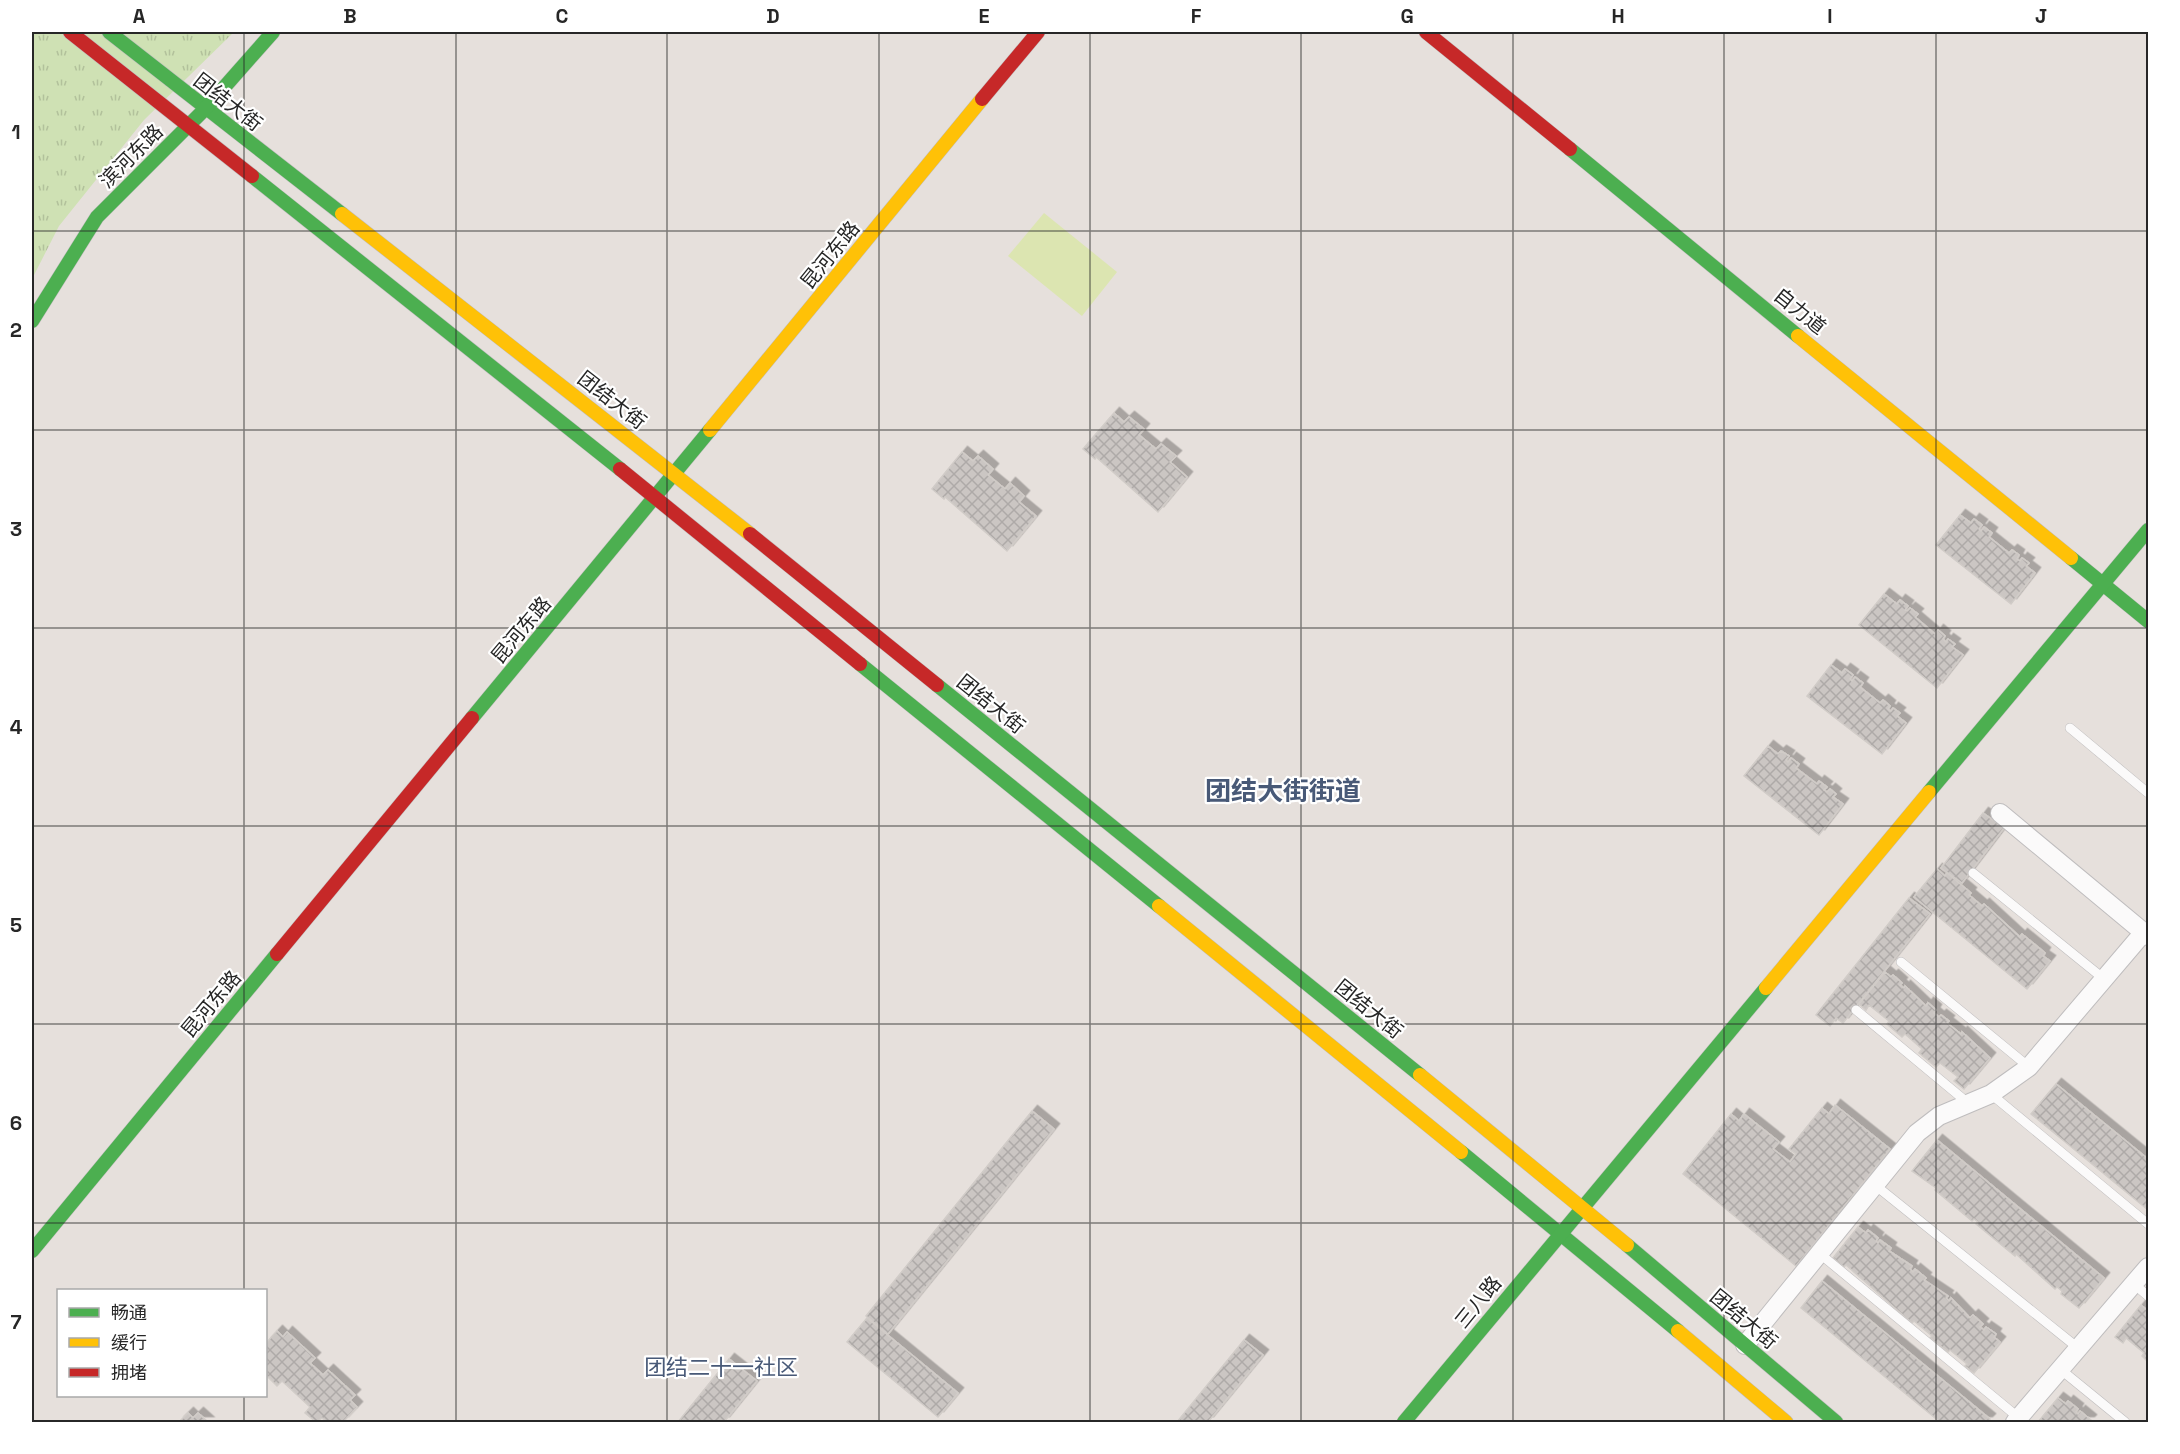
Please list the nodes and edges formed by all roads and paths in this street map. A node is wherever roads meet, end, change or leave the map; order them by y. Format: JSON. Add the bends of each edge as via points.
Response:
{"nodes":[{"id":1,"x":70,"y":32,"type":"edge"},
{"id":2,"x":109,"y":32,"type":"edge"},
{"id":3,"x":273,"y":32,"type":"edge"},
{"id":4,"x":1038,"y":32,"type":"edge"},
{"id":5,"x":1426,"y":32,"type":"edge"},
{"id":6,"x":206,"y":109,"type":"junction"},
{"id":7,"x":187,"y":128,"type":"junction"},
{"id":8,"x":32,"y":321,"type":"edge"},
{"id":9,"x":676,"y":474,"type":"junction"},
{"id":10,"x":656,"y":498,"type":"junction"},
{"id":11,"x":2148,"y":530,"type":"edge"},
{"id":12,"x":2104,"y":584,"type":"junction"},
{"id":13,"x":2148,"y":621,"type":"edge"},
{"id":14,"x":2070,"y":728,"type":"dead end"},
{"id":15,"x":2148,"y":793,"type":"edge"},
{"id":16,"x":2000,"y":813,"type":"dead end"},
{"id":17,"x":1973,"y":873,"type":"dead end"},
{"id":18,"x":2146,"y":934,"type":"edge"},
{"id":19,"x":1901,"y":962,"type":"dead end"},
{"id":20,"x":2104,"y":979,"type":"junction"},
{"id":21,"x":1856,"y":1010,"type":"dead end"},
{"id":22,"x":2029,"y":1067,"type":"junction"},
{"id":23,"x":1991,"y":1094,"type":"junction"},
{"id":24,"x":1968,"y":1103,"type":"junction"},
{"id":25,"x":1875,"y":1185,"type":"junction"},
{"id":26,"x":1582,"y":1207,"type":"junction"},
{"id":27,"x":2148,"y":1224,"type":"edge"},
{"id":28,"x":1561,"y":1232,"type":"junction"},
{"id":29,"x":32,"y":1251,"type":"edge"},
{"id":30,"x":1820,"y":1253,"type":"junction"},
{"id":31,"x":2148,"y":1267,"type":"edge"},
{"id":32,"x":2134,"y":1284,"type":"junction"},
{"id":33,"x":2148,"y":1296,"type":"edge"},
{"id":34,"x":1745,"y":1345,"type":"junction"},
{"id":35,"x":2078,"y":1348,"type":"junction"},
{"id":36,"x":2060,"y":1370,"type":"junction"},
{"id":37,"x":2017,"y":1420,"type":"edge"},
{"id":38,"x":1404,"y":1422,"type":"edge"},
{"id":39,"x":1786,"y":1422,"type":"edge"},
{"id":40,"x":1836,"y":1422,"type":"edge"},
{"id":41,"x":2125,"y":1422,"type":"edge"}],
"edges":[{"from":1,"to":7,"type":"main road"},
{"from":2,"to":6,"type":"main road","name":"团结大街"},
{"from":3,"to":6,"type":"main road","name":"滨河东路"},
{"from":4,"to":9,"type":"main road","name":"昆河东路"},
{"from":5,"to":12,"type":"main road","name":"自力道"},
{"from":6,"to":7,"type":"main road","name":"滨河东路"},
{"from":6,"to":9,"type":"main road","name":"团结大街"},
{"from":7,"to":8,"type":"main road","name":"滨河东路","via":[[97,217]]},
{"from":7,"to":10,"type":"main road"},
{"from":9,"to":10,"type":"main road","name":"昆河东路"},
{"from":9,"to":26,"type":"main road","name":"团结大街"},
{"from":10,"to":28,"type":"main road"},
{"from":10,"to":29,"type":"main road","name":"昆河东路"},
{"from":11,"to":12,"type":"main road","name":"三八路"},
{"from":12,"to":13,"type":"main road","name":"自力道"},
{"from":12,"to":26,"type":"main road","name":"三八路"},
{"from":14,"to":15,"type":"lane"},
{"from":16,"to":18,"type":"street"},
{"from":17,"to":20,"type":"lane"},
{"from":18,"to":20,"type":"street"},
{"from":19,"to":22,"type":"lane"},
{"from":20,"to":22,"type":"street"},
{"from":21,"to":24,"type":"lane"},
{"from":22,"to":23,"type":"street"},
{"from":23,"to":24,"type":"street"},
{"from":23,"to":27,"type":"lane"},
{"from":24,"to":25,"type":"street","via":[[1928,1124]]},
{"from":25,"to":30,"type":"street"},
{"from":25,"to":35,"type":"lane"},
{"from":26,"to":28,"type":"main road","name":"三八路"},
{"from":26,"to":34,"type":"main road","name":"团结大街"},
{"from":28,"to":38,"type":"main road","name":"三八路"},
{"from":28,"to":39,"type":"main road"},
{"from":30,"to":34,"type":"street"},
{"from":30,"to":37,"type":"lane"},
{"from":31,"to":32,"type":"street"},
{"from":32,"to":33,"type":"lane"},
{"from":32,"to":35,"type":"street"},
{"from":34,"to":40,"type":"main road","name":"团结大街"},
{"from":35,"to":36,"type":"street"},
{"from":36,"to":37,"type":"street"},
{"from":36,"to":41,"type":"lane"}]}
